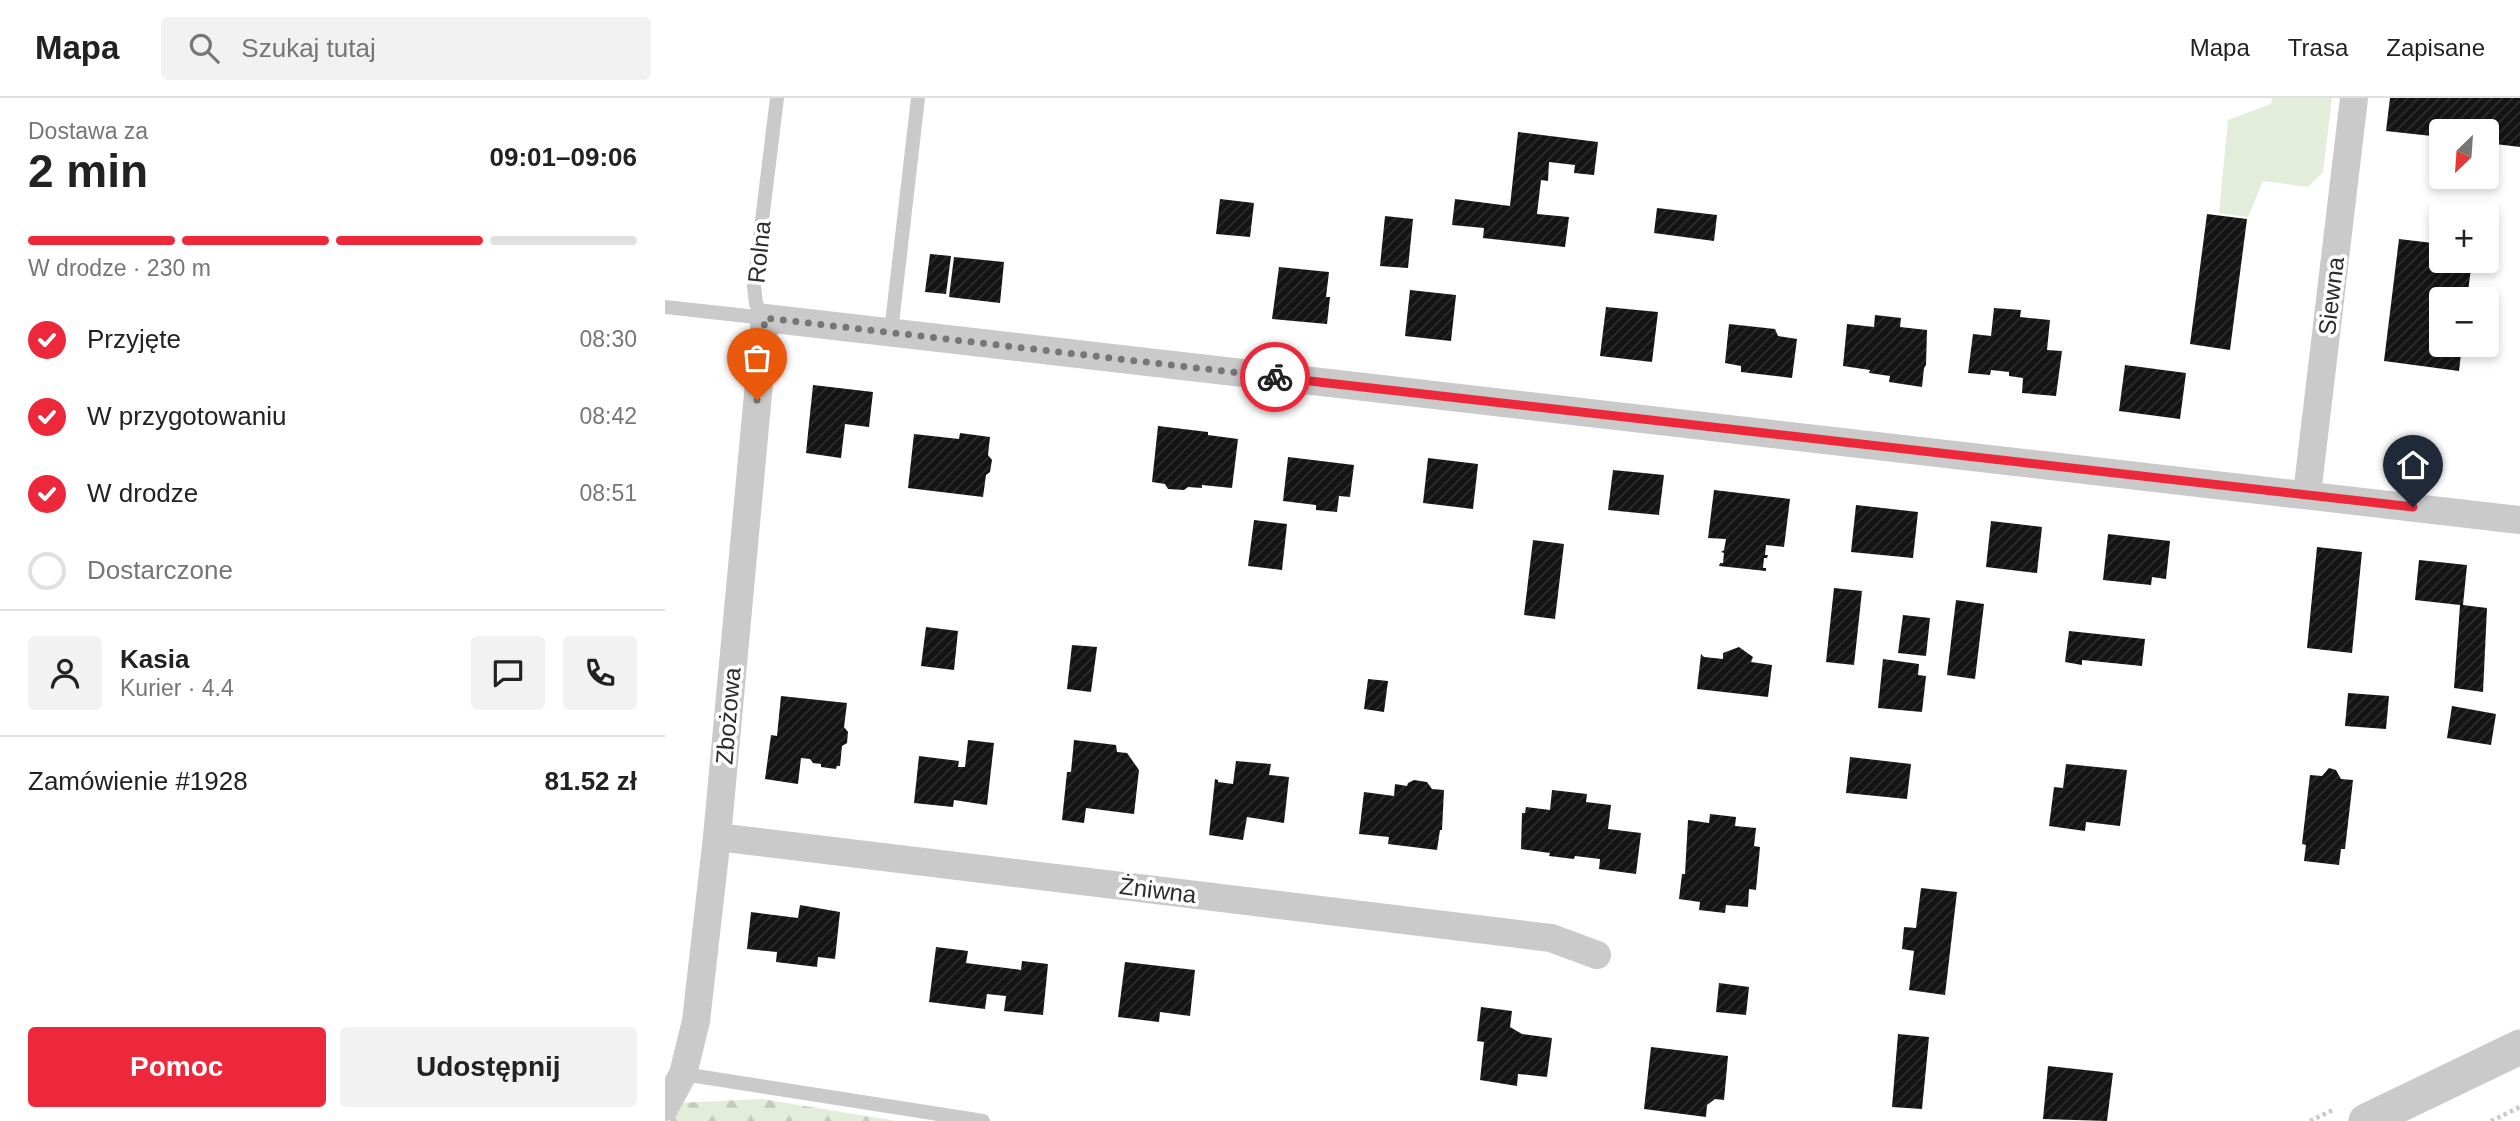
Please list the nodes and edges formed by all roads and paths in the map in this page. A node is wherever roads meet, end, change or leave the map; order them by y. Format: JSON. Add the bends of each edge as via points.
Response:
{"nodes":[{"id":1,"x":777,"y":98,"type":"edge"},
{"id":2,"x":918,"y":98,"type":"edge"},
{"id":3,"x":2354,"y":98,"type":"edge"},
{"id":4,"x":665,"y":307,"type":"edge"},
{"id":5,"x":765,"y":318,"type":"junction"},
{"id":6,"x":891,"y":332,"type":"junction"},
{"id":7,"x":2307,"y":494,"type":"junction"},
{"id":8,"x":2520,"y":520,"type":"edge"},
{"id":9,"x":717,"y":837,"type":"junction"},
{"id":10,"x":1597,"y":955,"type":"dead end"},
{"id":11,"x":2520,"y":1047,"type":"edge"},
{"id":12,"x":683,"y":1074,"type":"junction"},
{"id":13,"x":665,"y":1107,"type":"edge"},
{"id":14,"x":2520,"y":1107,"type":"edge"},
{"id":15,"x":983,"y":1121,"type":"edge"},
{"id":16,"x":2366,"y":1121,"type":"edge"},
{"id":17,"x":2491,"y":1121,"type":"edge"}],
"edges":[{"from":1,"to":5,"type":"lane","name":"Rolna","via":[[754,286],[756,303]]},
{"from":2,"to":6,"type":"lane"},
{"from":3,"to":7,"type":"street","name":"Siewna"},
{"from":4,"to":5,"type":"lane"},
{"from":5,"to":6,"type":"street","name":"Rolna"},
{"from":5,"to":9,"type":"street","name":"Zbożowa"},
{"from":6,"to":7,"type":"street","name":"Rolna"},
{"from":7,"to":8,"type":"street","name":"Rolna"},
{"from":9,"to":10,"type":"street","name":"Żniwna","via":[[1551,938]]},
{"from":9,"to":12,"type":"street","name":"Zbożowa","via":[[696,1021]]},
{"from":11,"to":16,"type":"street"},
{"from":12,"to":13,"type":"street","name":"Zbożowa"},
{"from":12,"to":15,"type":"lane"},
{"from":14,"to":17,"type":"path"}]}
